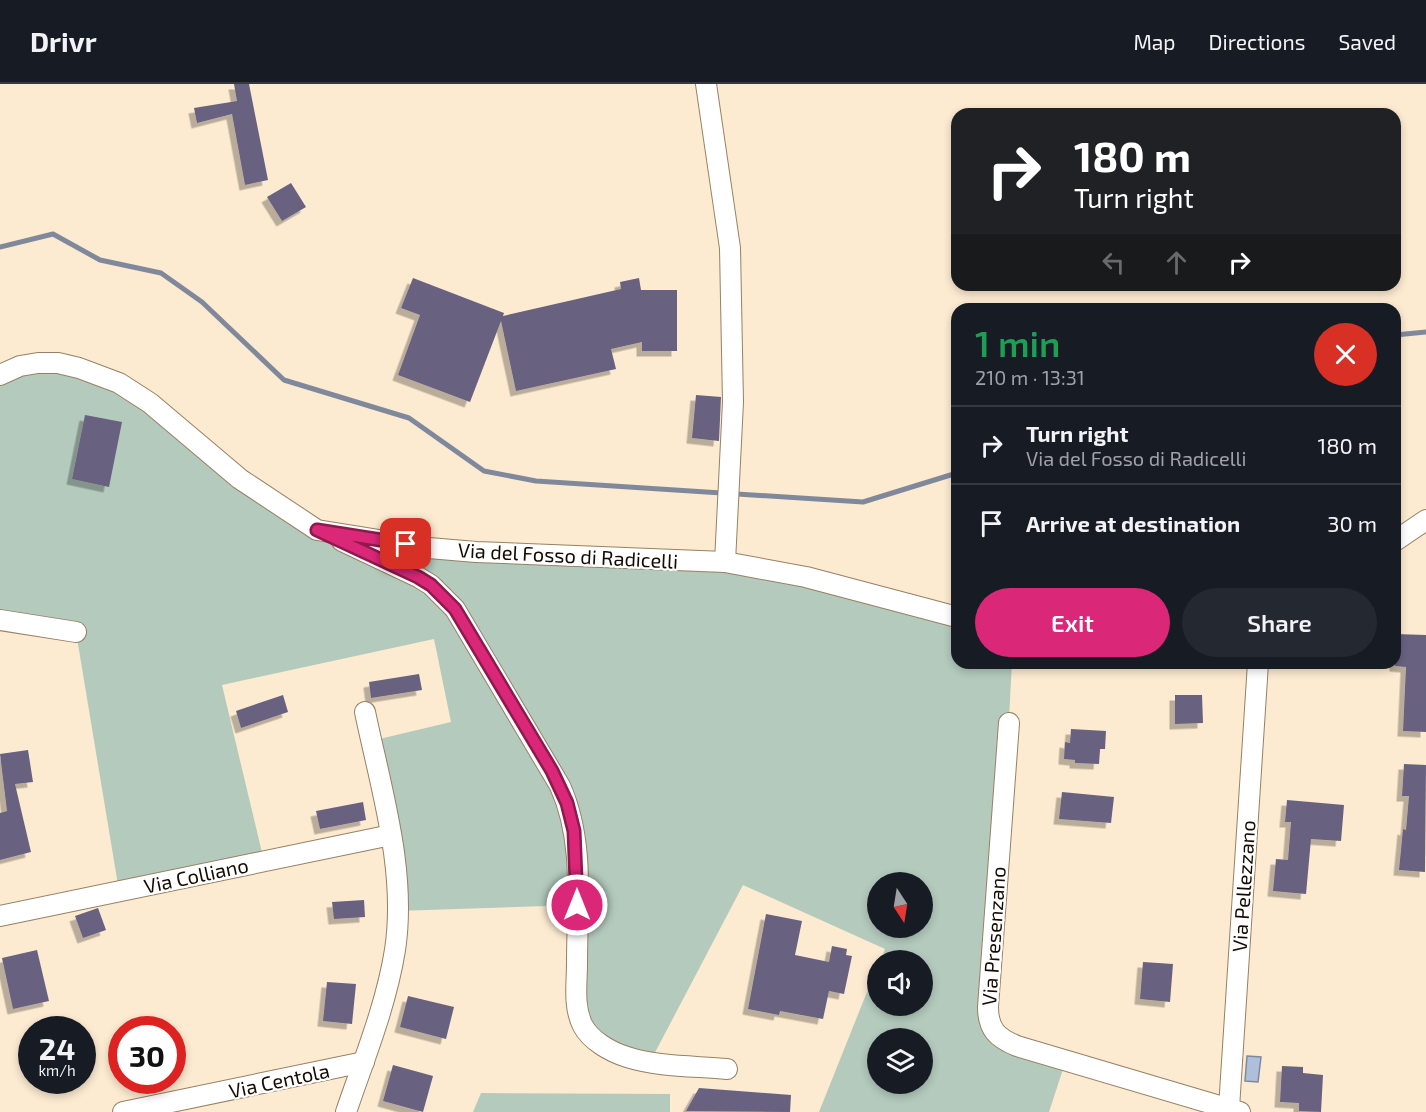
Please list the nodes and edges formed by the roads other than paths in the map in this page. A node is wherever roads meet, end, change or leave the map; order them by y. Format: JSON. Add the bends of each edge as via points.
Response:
{"nodes":[{"id":1,"x":706,"y":84,"type":"edge"},
{"id":2,"x":0,"y":375,"type":"edge"},
{"id":3,"x":1426,"y":520,"type":"edge"},
{"id":4,"x":317,"y":530,"type":"junction"},
{"id":5,"x":1401,"y":537,"type":"edge"},
{"id":6,"x":725,"y":562,"type":"junction"},
{"id":7,"x":951,"y":615,"type":"edge"},
{"id":8,"x":0,"y":620,"type":"edge"},
{"id":9,"x":76,"y":632,"type":"dead end"},
{"id":10,"x":1258,"y":669,"type":"edge"},
{"id":11,"x":365,"y":712,"type":"dead end"},
{"id":12,"x":1009,"y":723,"type":"dead end"},
{"id":13,"x":391,"y":835,"type":"junction"},
{"id":14,"x":0,"y":916,"type":"edge"},
{"id":15,"x":364,"y":1062,"type":"junction"},
{"id":16,"x":727,"y":1069,"type":"dead end"},
{"id":17,"x":1235,"y":1110,"type":"edge"},
{"id":18,"x":123,"y":1112,"type":"edge"},
{"id":19,"x":346,"y":1112,"type":"edge"}],
"edges":[{"from":1,"to":6,"type":"street","via":[[730,248],[733,402]]},
{"from":2,"to":4,"type":"street","name":"Via del Fosso di Radicelli","via":[[20,366],[58,363],[131,389],[240,479]]},
{"from":3,"to":5,"type":"street"},
{"from":4,"to":6,"type":"street","name":"Via del Fosso di Radicelli","via":[[468,552]]},
{"from":4,"to":16,"type":"street","via":[[408,571],[442,595],[463,622],[552,771],[567,803],[574,831],[577,1006],[584,1028],[625,1057]]},
{"from":6,"to":7,"type":"street","name":"Via del Fosso di Radicelli","via":[[806,577]]},
{"from":8,"to":9,"type":"street"},
{"from":10,"to":17,"type":"street","name":"Via Pellezzano"},
{"from":11,"to":13,"type":"street"},
{"from":12,"to":17,"type":"street","name":"Via Presenzano","via":[[988,1007],[992,1029],[998,1037],[1017,1046]]},
{"from":13,"to":14,"type":"street","name":"Via Colliano"},
{"from":13,"to":15,"type":"street","via":[[395,949]]},
{"from":15,"to":18,"type":"street","name":"Via Centola"},
{"from":15,"to":19,"type":"street"}]}
